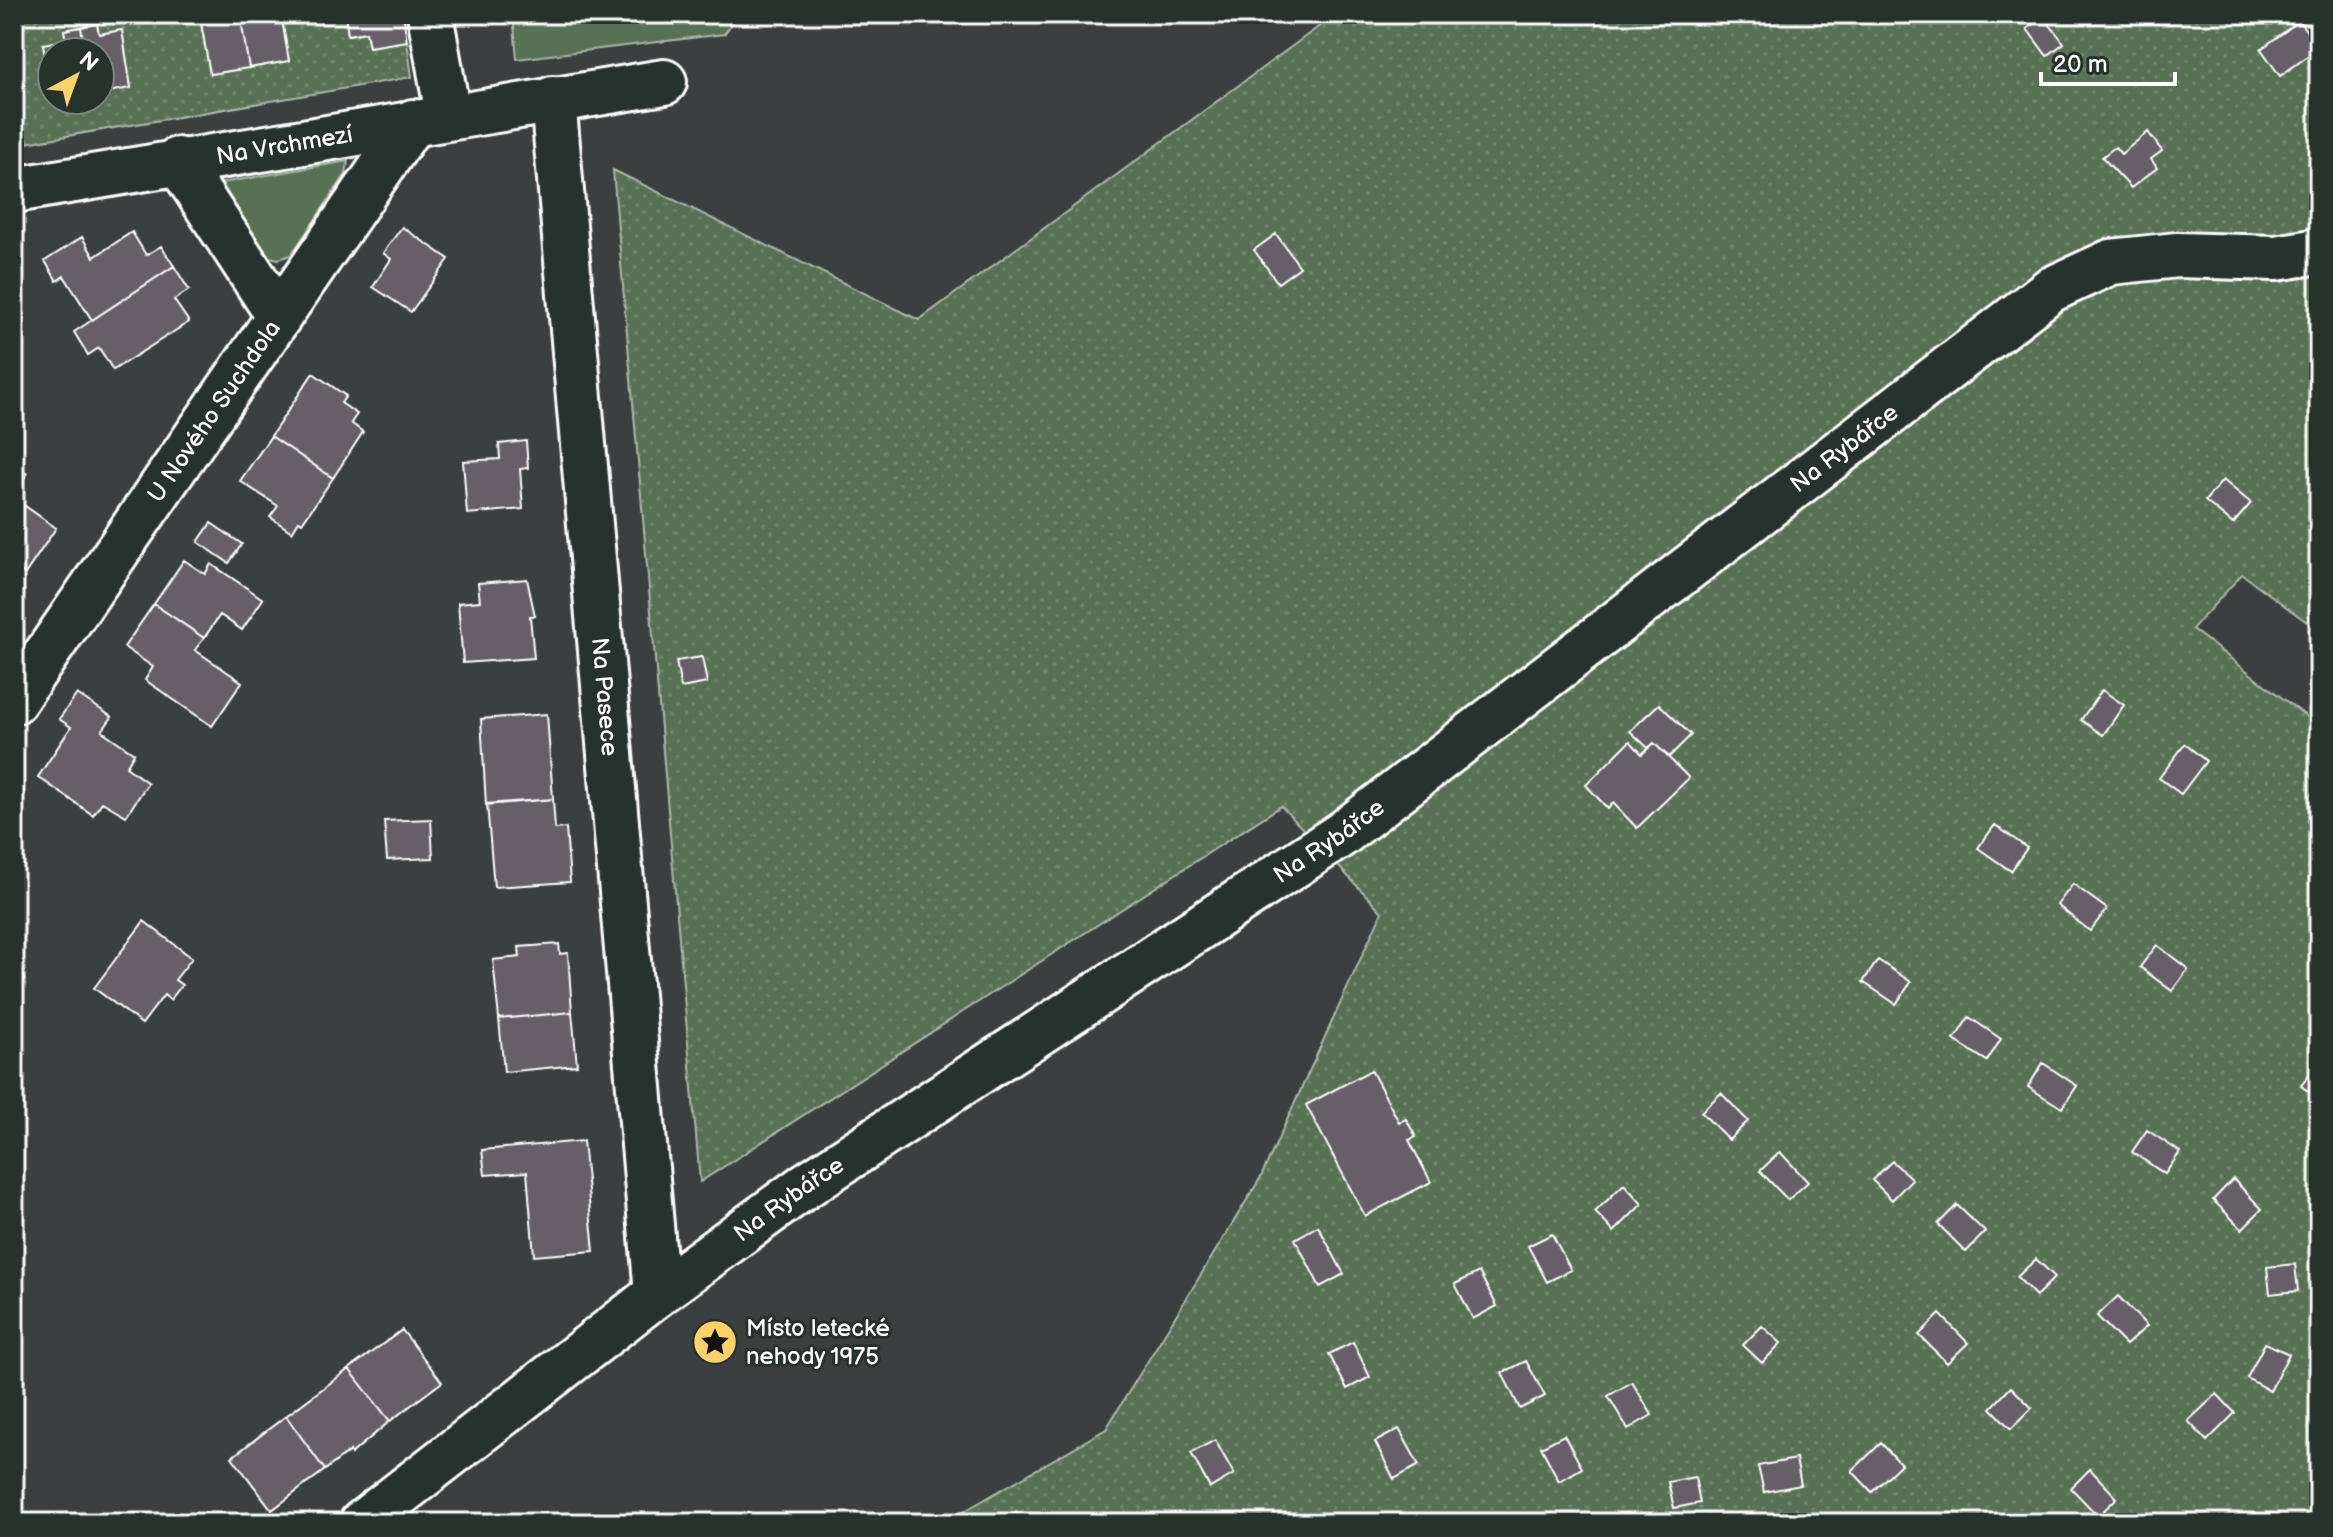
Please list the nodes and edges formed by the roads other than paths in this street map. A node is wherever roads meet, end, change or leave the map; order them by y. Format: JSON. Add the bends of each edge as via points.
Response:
{"nodes":[{"id":1,"x":430,"y":14,"type":"edge"},
{"id":2,"x":664,"y":82,"type":"dead end"},
{"id":3,"x":553,"y":99,"type":"junction"},
{"id":4,"x":430,"y":119,"type":"junction"},
{"id":5,"x":177,"y":160,"type":"junction"},
{"id":6,"x":14,"y":190,"type":"edge"},
{"id":7,"x":2319,"y":251,"type":"edge"},
{"id":8,"x":279,"y":316,"type":"junction"},
{"id":9,"x":14,"y":701,"type":"edge"},
{"id":10,"x":657,"y":1294,"type":"junction"},
{"id":11,"x":362,"y":1523,"type":"edge"}],
"edges":[{"from":1,"to":4,"type":"street"},
{"from":2,"to":3,"type":"street","name":"Na Vrchmezí"},
{"from":3,"to":4,"type":"street","name":"Na Vrchmezí"},
{"from":3,"to":10,"type":"street","name":"Na Pasece"},
{"from":4,"to":5,"type":"street","name":"Na Vrchmezí"},
{"from":4,"to":8,"type":"street","name":"U Nového Suchdola"},
{"from":5,"to":6,"type":"street","name":"Na Vrchmezí"},
{"from":5,"to":8,"type":"street","name":"U Nového Suchdola"},
{"from":7,"to":10,"type":"street","name":"Na Rybářce","via":[[2276,258],[2177,255],[2111,262],[2050,290],[1342,834],[805,1186]]},
{"from":8,"to":9,"type":"street","name":"U Nového Suchdola"},
{"from":10,"to":11,"type":"street","name":"Na Rybářce"}]}
